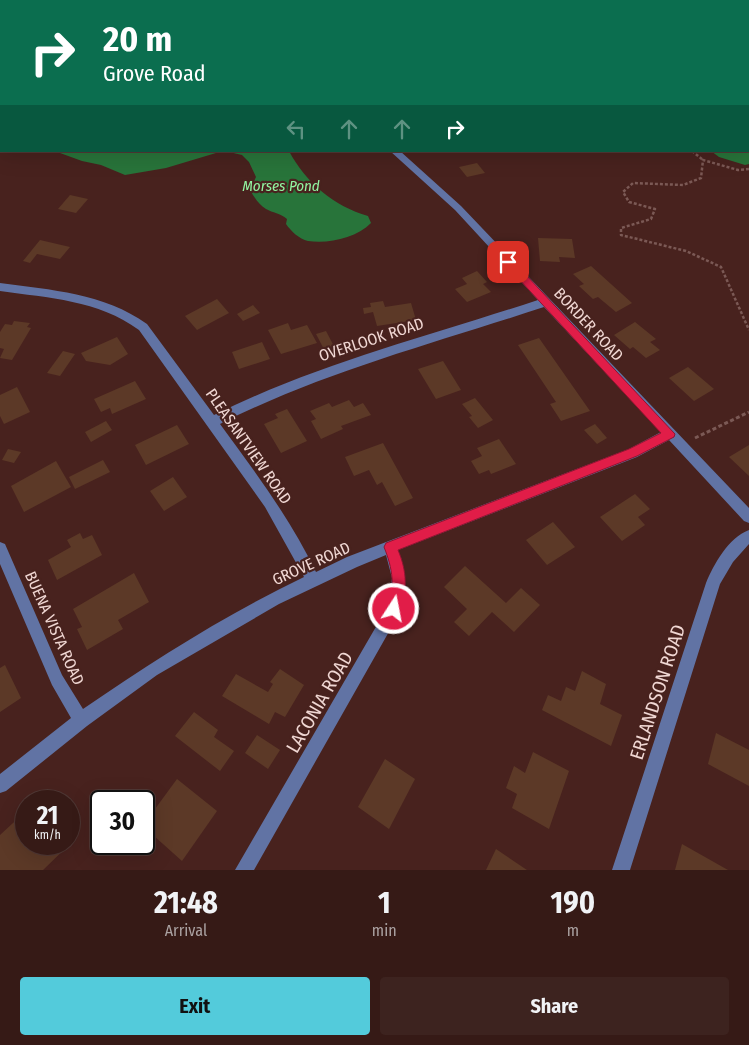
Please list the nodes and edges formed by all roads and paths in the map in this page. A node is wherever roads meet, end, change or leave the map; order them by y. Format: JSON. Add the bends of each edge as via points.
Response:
{"nodes":[{"id":1,"x":693,"y":152,"type":"edge"},
{"id":2,"x":398,"y":155,"type":"edge"},
{"id":3,"x":703,"y":160,"type":"junction"},
{"id":4,"x":749,"y":170,"type":"edge"},
{"id":5,"x":0,"y":287,"type":"edge"},
{"id":6,"x":546,"y":302,"type":"junction"},
{"id":7,"x":749,"y":330,"type":"edge"},
{"id":8,"x":749,"y":412,"type":"edge"},
{"id":9,"x":212,"y":422,"type":"junction"},
{"id":10,"x":670,"y":434,"type":"junction"},
{"id":11,"x":680,"y":445,"type":"junction"},
{"id":12,"x":749,"y":518,"type":"edge"},
{"id":13,"x":749,"y":536,"type":"edge"},
{"id":14,"x":390,"y":547,"type":"junction"},
{"id":15,"x":0,"y":548,"type":"edge"},
{"id":16,"x":312,"y":580,"type":"junction"},
{"id":17,"x":81,"y":720,"type":"junction"},
{"id":18,"x":0,"y":785,"type":"edge"},
{"id":19,"x":244,"y":870,"type":"edge"},
{"id":20,"x":621,"y":870,"type":"edge"}],
"edges":[{"from":1,"to":3,"type":"path"},
{"from":2,"to":6,"type":"street","name":"BORDER ROAD","via":[[453,203]]},
{"from":3,"to":4,"type":"path"},
{"from":3,"to":7,"type":"path","via":[[701,178],[683,185],[633,183],[623,192],[629,202],[655,210],[651,219],[622,228],[621,235],[686,251],[721,267]]},
{"from":5,"to":9,"type":"street","name":"PLEASANTVIEW ROAD","via":[[109,307],[135,320],[150,335]]},
{"from":6,"to":9,"type":"street","name":"OVERLOOK ROAD","via":[[386,350],[307,378]]},
{"from":6,"to":10,"type":"street","name":"BORDER ROAD"},
{"from":8,"to":11,"type":"path"},
{"from":9,"to":16,"type":"street","name":"PLEASANTVIEW ROAD","via":[[274,510]]},
{"from":10,"to":11,"type":"street","name":"BORDER ROAD"},
{"from":10,"to":14,"type":"street","name":"GROVE ROAD","via":[[633,453]]},
{"from":11,"to":12,"type":"street","name":"BORDER ROAD"},
{"from":13,"to":20,"type":"street","name":"ERLANDSON ROAD","via":[[731,552],[713,583]]},
{"from":14,"to":16,"type":"street","name":"GROVE ROAD"},
{"from":14,"to":19,"type":"street","name":"LACONIA ROAD","via":[[400,579],[394,609]]},
{"from":15,"to":17,"type":"street","name":"BUENA VISTA ROAD","via":[[57,680]]},
{"from":16,"to":17,"type":"street","name":"GROVE ROAD","via":[[191,646]]},
{"from":17,"to":18,"type":"street","name":"GROVE ROAD"}]}
